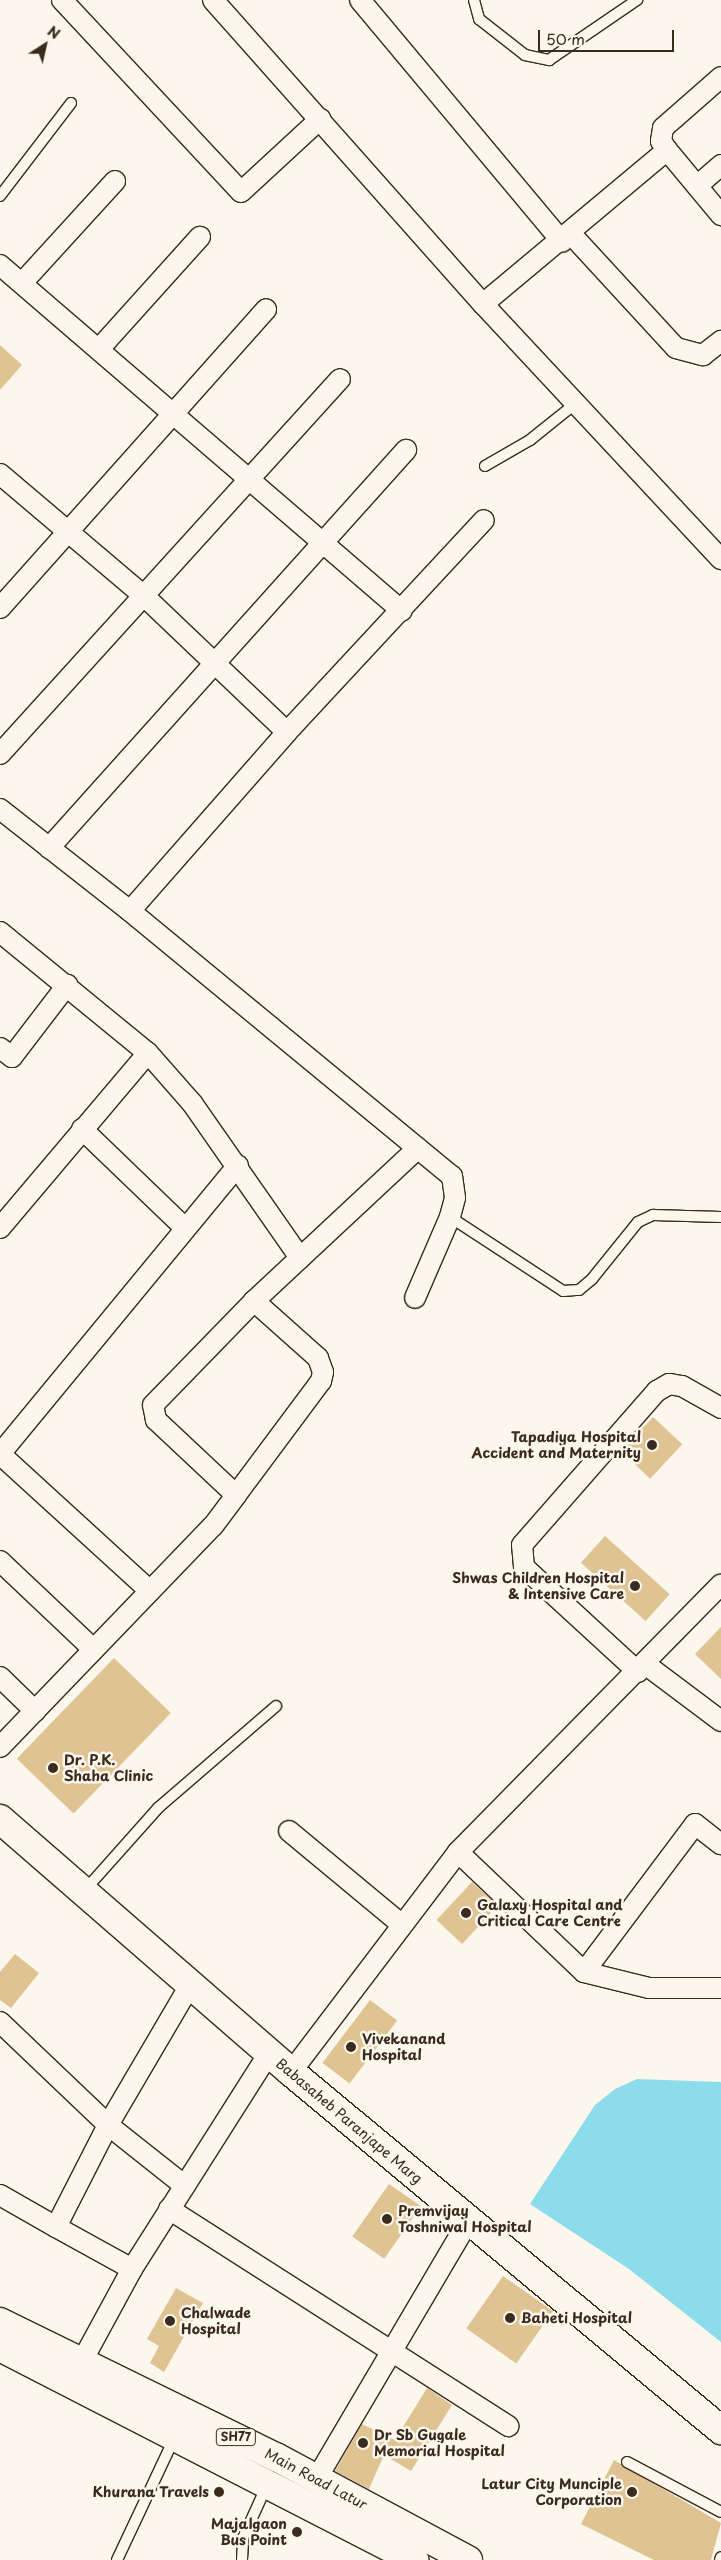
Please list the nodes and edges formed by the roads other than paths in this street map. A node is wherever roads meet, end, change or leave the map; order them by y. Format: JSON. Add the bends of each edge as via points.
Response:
{"nodes":[{"id":1,"x":62,"y":0,"type":"edge"},
{"id":2,"x":213,"y":0,"type":"edge"},
{"id":3,"x":360,"y":0,"type":"edge"},
{"id":4,"x":474,"y":0,"type":"edge"},
{"id":5,"x":637,"y":0,"type":"edge"},
{"id":6,"x":721,"y":77,"type":"edge"},
{"id":7,"x":71,"y":103,"type":"dead end"},
{"id":8,"x":320,"y":119,"type":"junction"},
{"id":9,"x":667,"y":150,"type":"junction"},
{"id":10,"x":721,"y":165,"type":"edge"},
{"id":11,"x":115,"y":181,"type":"dead end"},
{"id":12,"x":697,"y":186,"type":"junction"},
{"id":13,"x":0,"y":196,"type":"edge"},
{"id":14,"x":721,"y":215,"type":"edge"},
{"id":15,"x":200,"y":237,"type":"dead end"},
{"id":16,"x":567,"y":238,"type":"junction"},
{"id":17,"x":0,"y":265,"type":"edge"},
{"id":18,"x":22,"y":283,"type":"junction"},
{"id":19,"x":483,"y":304,"type":"junction"},
{"id":20,"x":266,"y":309,"type":"dead end"},
{"id":21,"x":721,"y":341,"type":"edge"},
{"id":22,"x":99,"y":349,"type":"junction"},
{"id":23,"x":340,"y":378,"type":"dead end"},
{"id":24,"x":576,"y":403,"type":"junction"},
{"id":25,"x":175,"y":414,"type":"junction"},
{"id":26,"x":406,"y":450,"type":"dead end"},
{"id":27,"x":486,"y":466,"type":"dead end"},
{"id":28,"x":0,"y":474,"type":"edge"},
{"id":29,"x":252,"y":480,"type":"junction"},
{"id":30,"x":484,"y":520,"type":"dead end"},
{"id":31,"x":69,"y":533,"type":"junction"},
{"id":32,"x":323,"y":543,"type":"junction"},
{"id":33,"x":721,"y":558,"type":"edge"},
{"id":34,"x":144,"y":596,"type":"junction"},
{"id":35,"x":0,"y":608,"type":"edge"},
{"id":36,"x":402,"y":611,"type":"junction"},
{"id":37,"x":217,"y":662,"type":"junction"},
{"id":38,"x":287,"y":732,"type":"junction"},
{"id":39,"x":0,"y":754,"type":"edge"},
{"id":40,"x":0,"y":809,"type":"edge"},
{"id":41,"x":49,"y":848,"type":"junction"},
{"id":42,"x":130,"y":911,"type":"junction"},
{"id":43,"x":0,"y":932,"type":"edge"},
{"id":44,"x":67,"y":985,"type":"junction"},
{"id":45,"x":0,"y":1048,"type":"edge"},
{"id":46,"x":148,"y":1053,"type":"junction"},
{"id":47,"x":82,"y":1130,"type":"junction"},
{"id":48,"x":418,"y":1148,"type":"junction"},
{"id":49,"x":238,"y":1165,"type":"junction"},
{"id":50,"x":450,"y":1217,"type":"junction"},
{"id":51,"x":721,"y":1217,"type":"edge"},
{"id":52,"x":0,"y":1228,"type":"edge"},
{"id":53,"x":185,"y":1228,"type":"junction"},
{"id":54,"x":300,"y":1258,"type":"junction"},
{"id":55,"x":415,"y":1298,"type":"dead end"},
{"id":56,"x":254,"y":1301,"type":"junction"},
{"id":57,"x":721,"y":1408,"type":"edge"},
{"id":58,"x":0,"y":1454,"type":"edge"},
{"id":59,"x":236,"y":1495,"type":"junction"},
{"id":60,"x":0,"y":1561,"type":"edge"},
{"id":61,"x":721,"y":1584,"type":"edge"},
{"id":62,"x":150,"y":1591,"type":"junction"},
{"id":63,"x":94,"y":1650,"type":"junction"},
{"id":64,"x":641,"y":1668,"type":"junction"},
{"id":65,"x":0,"y":1677,"type":"edge"},
{"id":66,"x":276,"y":1706,"type":"dead end"},
{"id":67,"x":35,"y":1711,"type":"junction"},
{"id":68,"x":721,"y":1721,"type":"edge"},
{"id":69,"x":0,"y":1747,"type":"edge"},
{"id":70,"x":0,"y":1819,"type":"edge"},
{"id":71,"x":289,"y":1831,"type":"dead end"},
{"id":72,"x":721,"y":1844,"type":"edge"},
{"id":73,"x":458,"y":1852,"type":"junction"},
{"id":74,"x":85,"y":1890,"type":"junction"},
{"id":75,"x":401,"y":1924,"type":"junction"},
{"id":76,"x":584,"y":1972,"type":"junction"},
{"id":77,"x":190,"y":1985,"type":"junction"},
{"id":78,"x":721,"y":1988,"type":"edge"},
{"id":79,"x":0,"y":2022,"type":"edge"},
{"id":80,"x":268,"y":2052,"type":"junction"},
{"id":81,"x":291,"y":2072,"type":"junction"},
{"id":82,"x":108,"y":2125,"type":"junction"},
{"id":83,"x":185,"y":2186,"type":"junction"},
{"id":84,"x":0,"y":2195,"type":"edge"},
{"id":85,"x":169,"y":2209,"type":"junction"},
{"id":86,"x":468,"y":2222,"type":"junction"},
{"id":87,"x":56,"y":2227,"type":"junction"},
{"id":88,"x":132,"y":2269,"type":"junction"},
{"id":89,"x":0,"y":2322,"type":"edge"},
{"id":90,"x":0,"y":2347,"type":"edge"},
{"id":91,"x":388,"y":2351,"type":"junction"},
{"id":92,"x":81,"y":2364,"type":"junction"},
{"id":93,"x":181,"y":2424,"type":"junction"},
{"id":94,"x":508,"y":2426,"type":"dead end"},
{"id":95,"x":721,"y":2430,"type":"edge"},
{"id":96,"x":627,"y":2462,"type":"dead end"},
{"id":97,"x":317,"y":2478,"type":"junction"},
{"id":98,"x":269,"y":2482,"type":"junction"},
{"id":99,"x":721,"y":2512,"type":"edge"},
{"id":100,"x":117,"y":2560,"type":"edge"},
{"id":101,"x":242,"y":2560,"type":"edge"},
{"id":102,"x":415,"y":2560,"type":"edge"},
{"id":103,"x":468,"y":2560,"type":"edge"}],
"edges":[{"from":1,"to":8,"type":"street","via":[[241,192]]},
{"from":2,"to":8,"type":"street"},
{"from":3,"to":16,"type":"street"},
{"from":4,"to":5,"type":"lane","via":[[479,19],[525,55],[549,60]]},
{"from":6,"to":9,"type":"street","via":[[663,128],[661,141]]},
{"from":7,"to":13,"type":"lane"},
{"from":8,"to":19,"type":"street"},
{"from":9,"to":12,"type":"street"},
{"from":9,"to":16,"type":"street"},
{"from":10,"to":12,"type":"street"},
{"from":11,"to":18,"type":"street"},
{"from":12,"to":14,"type":"street"},
{"from":15,"to":22,"type":"street"},
{"from":16,"to":19,"type":"street"},
{"from":16,"to":21,"type":"street","via":[[676,348],[703,355]]},
{"from":17,"to":18,"type":"street"},
{"from":18,"to":22,"type":"street"},
{"from":19,"to":24,"type":"street"},
{"from":20,"to":25,"type":"street"},
{"from":22,"to":25,"type":"street"},
{"from":23,"to":29,"type":"street"},
{"from":24,"to":27,"type":"lane","via":[[530,440]]},
{"from":24,"to":33,"type":"street"},
{"from":25,"to":29,"type":"street"},
{"from":25,"to":31,"type":"street"},
{"from":26,"to":32,"type":"street"},
{"from":28,"to":31,"type":"street"},
{"from":29,"to":32,"type":"street"},
{"from":29,"to":34,"type":"street"},
{"from":30,"to":36,"type":"street"},
{"from":31,"to":34,"type":"street"},
{"from":31,"to":35,"type":"street"},
{"from":32,"to":36,"type":"street"},
{"from":32,"to":37,"type":"street"},
{"from":34,"to":37,"type":"street"},
{"from":34,"to":39,"type":"street"},
{"from":36,"to":38,"type":"street"},
{"from":37,"to":38,"type":"street"},
{"from":37,"to":41,"type":"street"},
{"from":38,"to":42,"type":"street"},
{"from":40,"to":41,"type":"street"},
{"from":41,"to":42,"type":"street"},
{"from":42,"to":48,"type":"street"},
{"from":43,"to":44,"type":"street"},
{"from":44,"to":45,"type":"street","via":[[12,1057]]},
{"from":44,"to":46,"type":"street"},
{"from":46,"to":47,"type":"street"},
{"from":46,"to":49,"type":"street"},
{"from":47,"to":52,"type":"street"},
{"from":47,"to":53,"type":"street"},
{"from":48,"to":50,"type":"street","via":[[452,1176],[455,1198]]},
{"from":48,"to":54,"type":"street"},
{"from":49,"to":53,"type":"street"},
{"from":49,"to":54,"type":"street"},
{"from":50,"to":51,"type":"lane","via":[[563,1291],[579,1290],[592,1279],[638,1222],[653,1215]]},
{"from":50,"to":55,"type":"street"},
{"from":53,"to":58,"type":"street"},
{"from":54,"to":56,"type":"street"},
{"from":56,"to":59,"type":"street","via":[[318,1358],[323,1372]]},
{"from":56,"to":59,"type":"street","via":[[158,1398],[152,1412]]},
{"from":57,"to":64,"type":"street","via":[[682,1386],[669,1384],[657,1391],[522,1545],[524,1567]]},
{"from":58,"to":62,"type":"street"},
{"from":59,"to":62,"type":"street"},
{"from":60,"to":63,"type":"street"},
{"from":61,"to":64,"type":"street"},
{"from":62,"to":63,"type":"street"},
{"from":63,"to":67,"type":"street"},
{"from":64,"to":68,"type":"street"},
{"from":64,"to":73,"type":"street"},
{"from":65,"to":67,"type":"street"},
{"from":66,"to":74,"type":"lane","via":[[158,1808]]},
{"from":67,"to":69,"type":"street"},
{"from":70,"to":74,"type":"main road","name":"Babasaheb Paranjape Marg"},
{"from":71,"to":75,"type":"street"},
{"from":72,"to":76,"type":"street","via":[[695,1824]]},
{"from":73,"to":75,"type":"street"},
{"from":73,"to":76,"type":"street"},
{"from":74,"to":77,"type":"main road","name":"Babasaheb Paranjape Marg"},
{"from":75,"to":81,"type":"street"},
{"from":76,"to":78,"type":"street","via":[[649,1988]]},
{"from":77,"to":80,"type":"main road","name":"Babasaheb Paranjape Marg"},
{"from":77,"to":82,"type":"street"},
{"from":79,"to":82,"type":"street"},
{"from":80,"to":81,"type":"main road","name":"Babasaheb Paranjape Marg"},
{"from":80,"to":83,"type":"street"},
{"from":81,"to":86,"type":"main road","name":"Babasaheb Paranjape Marg"},
{"from":82,"to":83,"type":"street"},
{"from":82,"to":87,"type":"street"},
{"from":83,"to":85,"type":"street"},
{"from":84,"to":87,"type":"street"},
{"from":85,"to":88,"type":"street"},
{"from":85,"to":91,"type":"street"},
{"from":86,"to":91,"type":"street"},
{"from":86,"to":95,"type":"main road","name":"Babasaheb Paranjape Marg"},
{"from":87,"to":88,"type":"street"},
{"from":88,"to":92,"type":"street"},
{"from":89,"to":92,"type":"main road","name":"Main Road Latur","number":"SH77"},
{"from":90,"to":93,"type":"main road","name":"Main Road Latur","number":"SH77"},
{"from":91,"to":94,"type":"street"},
{"from":91,"to":97,"type":"street"},
{"from":92,"to":93,"type":"main road","name":"Main Road Latur","number":"SH77"},
{"from":93,"to":97,"type":"main road","name":"Main Road Latur","number":"SH77"},
{"from":93,"to":98,"type":"main road","name":"Main Road Latur","number":"SH77"},
{"from":93,"to":100,"type":"lane"},
{"from":96,"to":99,"type":"lane"},
{"from":97,"to":103,"type":"main road","name":"Main Road Latur","number":"SH77"},
{"from":98,"to":101,"type":"lane","via":[[243,2538]]},
{"from":98,"to":102,"type":"main road","name":"Main Road Latur","number":"SH77"}]}
